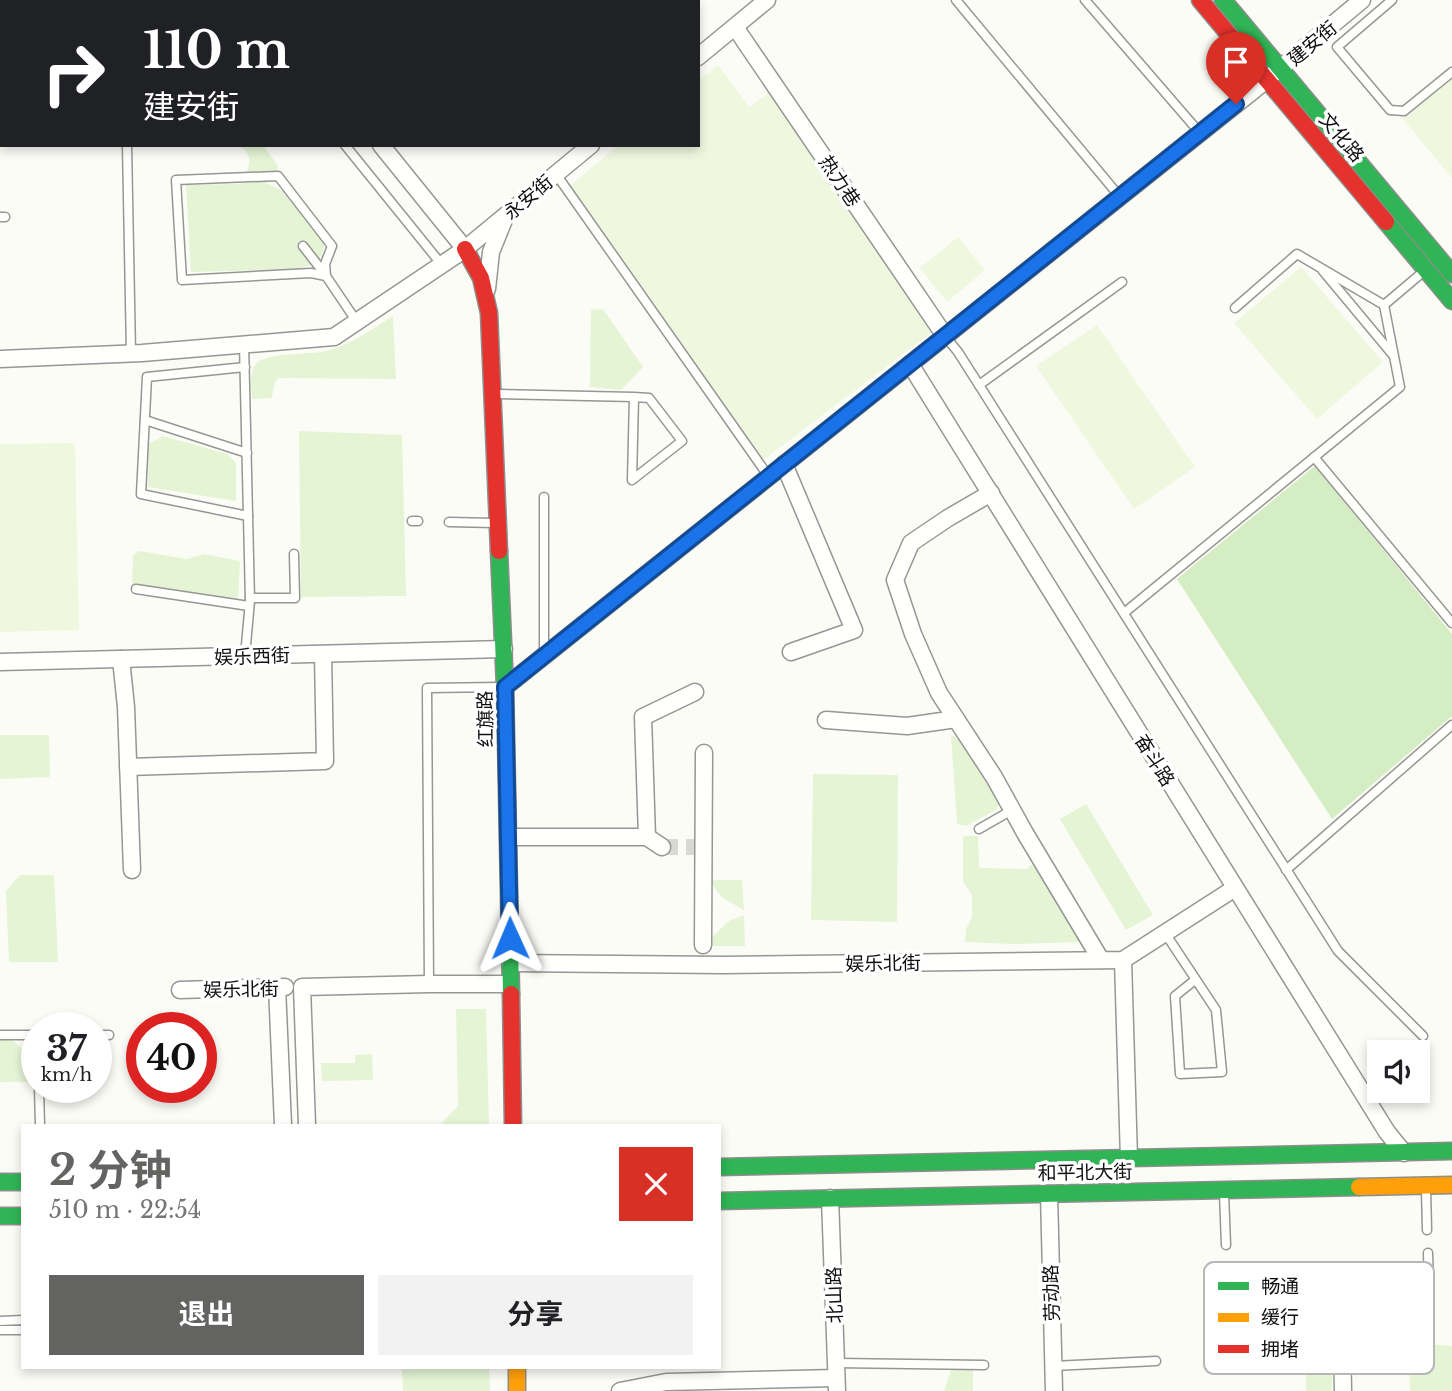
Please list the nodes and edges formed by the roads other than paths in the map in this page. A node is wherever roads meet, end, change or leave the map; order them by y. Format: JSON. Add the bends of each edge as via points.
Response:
{"nodes":[{"id":1,"x":767,"y":0,"type":"edge"},
{"id":2,"x":957,"y":0,"type":"edge"},
{"id":3,"x":1085,"y":0,"type":"edge"},
{"id":4,"x":1199,"y":0,"type":"edge"},
{"id":5,"x":1223,"y":0,"type":"edge"},
{"id":6,"x":1362,"y":0,"type":"edge"},
{"id":7,"x":1392,"y":0,"type":"edge"},
{"id":8,"x":735,"y":26,"type":"junction"},
{"id":9,"x":700,"y":55,"type":"edge"},
{"id":10,"x":1280,"y":69,"type":"junction"},
{"id":11,"x":1452,"y":72,"type":"edge"},
{"id":12,"x":1266,"y":80,"type":"junction"},
{"id":13,"x":1200,"y":133,"type":"junction"},
{"id":14,"x":127,"y":147,"type":"edge"},
{"id":15,"x":347,"y":147,"type":"edge"},
{"id":16,"x":383,"y":147,"type":"edge"},
{"id":17,"x":589,"y":147,"type":"edge"},
{"id":18,"x":556,"y":174,"type":"junction"},
{"id":19,"x":1119,"y":197,"type":"junction"},
{"id":20,"x":506,"y":215,"type":"junction"},
{"id":21,"x":303,"y":246,"type":"dead end"},
{"id":22,"x":1452,"y":247,"type":"edge"},
{"id":23,"x":465,"y":249,"type":"junction"},
{"id":24,"x":1439,"y":258,"type":"junction"},
{"id":25,"x":325,"y":264,"type":"junction"},
{"id":26,"x":442,"y":265,"type":"junction"},
{"id":27,"x":1318,"y":266,"type":"junction"},
{"id":28,"x":1425,"y":270,"type":"junction"},
{"id":29,"x":311,"y":273,"type":"junction"},
{"id":30,"x":1452,"y":274,"type":"edge"},
{"id":31,"x":326,"y":276,"type":"junction"},
{"id":32,"x":1122,"y":282,"type":"dead end"},
{"id":33,"x":1452,"y":301,"type":"edge"},
{"id":34,"x":487,"y":305,"type":"junction"},
{"id":35,"x":1384,"y":305,"type":"junction"},
{"id":36,"x":1235,"y":308,"type":"dead end"},
{"id":37,"x":357,"y":322,"type":"junction"},
{"id":38,"x":945,"y":336,"type":"junction"},
{"id":39,"x":244,"y":344,"type":"junction"},
{"id":40,"x":131,"y":353,"type":"junction"},
{"id":41,"x":1394,"y":356,"type":"junction"},
{"id":42,"x":0,"y":359,"type":"edge"},
{"id":43,"x":910,"y":364,"type":"junction"},
{"id":44,"x":244,"y":367,"type":"junction"},
{"id":45,"x":979,"y":385,"type":"junction"},
{"id":46,"x":492,"y":394,"type":"junction"},
{"id":47,"x":634,"y":397,"type":"junction"},
{"id":48,"x":145,"y":420,"type":"junction"},
{"id":49,"x":247,"y":453,"type":"junction"},
{"id":50,"x":1314,"y":457,"type":"junction"},
{"id":51,"x":784,"y":464,"type":"junction"},
{"id":52,"x":769,"y":477,"type":"junction"},
{"id":53,"x":990,"y":493,"type":"junction"},
{"id":54,"x":544,"y":497,"type":"dead end"},
{"id":55,"x":248,"y":516,"type":"junction"},
{"id":56,"x":449,"y":522,"type":"dead end"},
{"id":57,"x":498,"y":523,"type":"junction"},
{"id":58,"x":294,"y":554,"type":"dead end"},
{"id":59,"x":136,"y":589,"type":"dead end"},
{"id":60,"x":250,"y":602,"type":"junction"},
{"id":61,"x":1124,"y":613,"type":"junction"},
{"id":62,"x":1452,"y":624,"type":"edge"},
{"id":63,"x":504,"y":649,"type":"junction"},
{"id":64,"x":791,"y":652,"type":"dead end"},
{"id":65,"x":323,"y":654,"type":"junction"},
{"id":66,"x":245,"y":656,"type":"junction"},
{"id":67,"x":544,"y":656,"type":"junction"},
{"id":68,"x":121,"y":659,"type":"junction"},
{"id":69,"x":0,"y":662,"type":"edge"},
{"id":70,"x":505,"y":687,"type":"junction"},
{"id":71,"x":695,"y":692,"type":"dead end"},
{"id":72,"x":956,"y":719,"type":"junction"},
{"id":73,"x":826,"y":720,"type":"dead end"},
{"id":74,"x":1452,"y":725,"type":"edge"},
{"id":75,"x":704,"y":754,"type":"dead end"},
{"id":76,"x":128,"y":767,"type":"junction"},
{"id":77,"x":1012,"y":810,"type":"junction"},
{"id":78,"x":979,"y":829,"type":"dead end"},
{"id":79,"x":508,"y":837,"type":"junction"},
{"id":80,"x":647,"y":837,"type":"junction"},
{"id":81,"x":662,"y":846,"type":"tunnel mouth"},
{"id":82,"x":132,"y":870,"type":"dead end"},
{"id":83,"x":1286,"y":870,"type":"junction"},
{"id":84,"x":1235,"y":888,"type":"junction"},
{"id":85,"x":1165,"y":933,"type":"junction"},
{"id":86,"x":703,"y":945,"type":"dead end"},
{"id":87,"x":1101,"y":960,"type":"junction"},
{"id":88,"x":1123,"y":960,"type":"junction"},
{"id":89,"x":510,"y":963,"type":"junction"},
{"id":90,"x":1195,"y":980,"type":"junction"},
{"id":91,"x":429,"y":984,"type":"junction"},
{"id":92,"x":510,"y":984,"type":"junction"},
{"id":93,"x":302,"y":987,"type":"junction"},
{"id":94,"x":277,"y":988,"type":"junction"},
{"id":95,"x":180,"y":990,"type":"dead end"},
{"id":96,"x":0,"y":1035,"type":"edge"},
{"id":97,"x":21,"y":1035,"type":"edge"},
{"id":98,"x":1423,"y":1036,"type":"dead end"},
{"id":99,"x":39,"y":1103,"type":"edge"},
{"id":100,"x":40,"y":1124,"type":"edge"},
{"id":101,"x":283,"y":1124,"type":"edge"},
{"id":102,"x":307,"y":1124,"type":"edge"},
{"id":103,"x":513,"y":1124,"type":"edge"},
{"id":104,"x":1452,"y":1151,"type":"edge"},
{"id":105,"x":1404,"y":1153,"type":"junction"},
{"id":106,"x":1129,"y":1159,"type":"junction"},
{"id":107,"x":721,"y":1167,"type":"edge"},
{"id":108,"x":0,"y":1182,"type":"edge"},
{"id":109,"x":21,"y":1182,"type":"edge"},
{"id":110,"x":1452,"y":1185,"type":"edge"},
{"id":111,"x":1426,"y":1186,"type":"junction"},
{"id":112,"x":1223,"y":1190,"type":"junction"},
{"id":113,"x":1049,"y":1194,"type":"junction"},
{"id":114,"x":830,"y":1198,"type":"junction"},
{"id":115,"x":721,"y":1201,"type":"edge"},
{"id":116,"x":0,"y":1216,"type":"edge"},
{"id":117,"x":21,"y":1216,"type":"edge"},
{"id":118,"x":1427,"y":1230,"type":"dead end"},
{"id":119,"x":1226,"y":1245,"type":"dead end"},
{"id":120,"x":1428,"y":1253,"type":"dead end"},
{"id":121,"x":1428,"y":1262,"type":"edge"},
{"id":122,"x":21,"y":1320,"type":"edge"},
{"id":123,"x":0,"y":1321,"type":"edge"},
{"id":124,"x":0,"y":1330,"type":"edge"},
{"id":125,"x":21,"y":1330,"type":"edge"},
{"id":126,"x":1156,"y":1361,"type":"dead end"},
{"id":127,"x":984,"y":1365,"type":"dead end"},
{"id":128,"x":1053,"y":1366,"type":"junction"},
{"id":129,"x":517,"y":1369,"type":"edge"},
{"id":130,"x":836,"y":1377,"type":"edge"},
{"id":131,"x":517,"y":1391,"type":"edge"},
{"id":132,"x":620,"y":1391,"type":"edge"},
{"id":133,"x":1054,"y":1391,"type":"edge"}],
"edges":[{"from":1,"to":8,"type":"street"},
{"from":2,"to":19,"type":"lane"},
{"from":3,"to":13,"type":"lane"},
{"from":4,"to":12,"type":"main road","name":"文化路"},
{"from":5,"to":10,"type":"main road","name":"文化路"},
{"from":6,"to":10,"type":"street","name":"建安街"},
{"from":7,"to":11,"type":"lane","via":[[1337,47],[1381,100],[1390,110],[1404,111]]},
{"from":8,"to":9,"type":"street"},
{"from":8,"to":38,"type":"street","name":"热力巷"},
{"from":10,"to":12,"type":"street","name":"建安街"},
{"from":10,"to":24,"type":"main road","name":"文化路"},
{"from":12,"to":13,"type":"street","name":"建安街"},
{"from":12,"to":28,"type":"main road","name":"文化路"},
{"from":13,"to":19,"type":"street","name":"建安街"},
{"from":14,"to":40,"type":"lane"},
{"from":15,"to":26,"type":"lane"},
{"from":16,"to":23,"type":"street"},
{"from":17,"to":18,"type":"street","name":"永安街"},
{"from":18,"to":20,"type":"street","name":"永安街"},
{"from":18,"to":52,"type":"lane"},
{"from":19,"to":38,"type":"street","name":"建安街"},
{"from":20,"to":23,"type":"street","name":"永安街"},
{"from":20,"to":34,"type":"street","via":[[491,252]]},
{"from":21,"to":31,"type":"lane"},
{"from":22,"to":24,"type":"street"},
{"from":23,"to":26,"type":"street","name":"永安街"},
{"from":23,"to":34,"type":"main road","name":"红旗路","via":[[481,278]]},
{"from":24,"to":30,"type":"main road","name":"文化路"},
{"from":25,"to":29,"type":"lane"},
{"from":25,"to":29,"type":"lane","via":[[332,246],[278,176],[176,180],[182,280]]},
{"from":25,"to":31,"type":"lane"},
{"from":26,"to":37,"type":"street","name":"永安街"},
{"from":27,"to":35,"type":"lane"},
{"from":27,"to":36,"type":"lane","via":[[1297,254]]},
{"from":27,"to":41,"type":"lane"},
{"from":28,"to":33,"type":"main road","name":"文化路"},
{"from":28,"to":35,"type":"lane"},
{"from":29,"to":31,"type":"lane"},
{"from":31,"to":37,"type":"lane"},
{"from":32,"to":45,"type":"lane"},
{"from":34,"to":46,"type":"main road","name":"红旗路"},
{"from":35,"to":41,"type":"lane"},
{"from":37,"to":39,"type":"street","name":"永安街","via":[[334,337]]},
{"from":38,"to":43,"type":"street","name":"建安街"},
{"from":38,"to":45,"type":"lane"},
{"from":39,"to":40,"type":"street","name":"永安街"},
{"from":39,"to":44,"type":"lane"},
{"from":40,"to":42,"type":"street","name":"永安街"},
{"from":41,"to":50,"type":"lane","via":[[1400,387]]},
{"from":43,"to":51,"type":"street","name":"建安街"},
{"from":43,"to":53,"type":"street","name":"奋斗路"},
{"from":44,"to":48,"type":"lane","via":[[147,377]]},
{"from":44,"to":49,"type":"lane"},
{"from":45,"to":61,"type":"lane"},
{"from":46,"to":47,"type":"lane"},
{"from":46,"to":57,"type":"main road","name":"红旗路"},
{"from":47,"to":47,"type":"lane","via":[[649,398],[681,441],[632,480]]},
{"from":48,"to":49,"type":"lane"},
{"from":48,"to":55,"type":"lane","via":[[141,494]]},
{"from":49,"to":55,"type":"lane"},
{"from":50,"to":61,"type":"lane"},
{"from":50,"to":62,"type":"lane"},
{"from":51,"to":52,"type":"street","name":"建安街"},
{"from":51,"to":64,"type":"street","via":[[854,630]]},
{"from":52,"to":67,"type":"street","name":"建安街"},
{"from":53,"to":72,"type":"street","via":[[911,543],[895,580],[913,634]]},
{"from":53,"to":84,"type":"street","name":"奋斗路"},
{"from":54,"to":67,"type":"lane"},
{"from":55,"to":60,"type":"lane"},
{"from":56,"to":57,"type":"lane"},
{"from":57,"to":63,"type":"main road","name":"红旗路"},
{"from":58,"to":60,"type":"lane","via":[[296,598]]},
{"from":59,"to":60,"type":"lane"},
{"from":60,"to":66,"type":"lane"},
{"from":61,"to":83,"type":"lane"},
{"from":63,"to":65,"type":"street","name":"娱乐西街"},
{"from":63,"to":70,"type":"main road","name":"红旗路"},
{"from":65,"to":66,"type":"street","name":"娱乐西街"},
{"from":65,"to":76,"type":"street","via":[[326,761]]},
{"from":66,"to":68,"type":"street","name":"娱乐西街"},
{"from":67,"to":70,"type":"street","name":"建安街"},
{"from":68,"to":69,"type":"street","name":"娱乐西街"},
{"from":68,"to":76,"type":"street"},
{"from":70,"to":79,"type":"main road","name":"红旗路"},
{"from":70,"to":91,"type":"lane","via":[[426,688]]},
{"from":71,"to":80,"type":"street","via":[[643,717]]},
{"from":72,"to":73,"type":"street","via":[[907,726]]},
{"from":72,"to":77,"type":"street"},
{"from":74,"to":83,"type":"lane"},
{"from":75,"to":86,"type":"street"},
{"from":76,"to":82,"type":"street"},
{"from":77,"to":78,"type":"lane"},
{"from":77,"to":87,"type":"street"},
{"from":79,"to":80,"type":"street"},
{"from":79,"to":89,"type":"main road","name":"红旗路"},
{"from":80,"to":81,"type":"street"},
{"from":83,"to":98,"type":"lane","via":[[1338,951]]},
{"from":84,"to":85,"type":"street"},
{"from":84,"to":105,"type":"street","name":"奋斗路"},
{"from":85,"to":88,"type":"street"},
{"from":85,"to":90,"type":"lane"},
{"from":87,"to":88,"type":"street","name":"娱乐北街"},
{"from":87,"to":89,"type":"street","name":"娱乐北街"},
{"from":88,"to":106,"type":"street"},
{"from":89,"to":92,"type":"main road","name":"红旗路"},
{"from":90,"to":90,"type":"lane","via":[[1216,1010],[1222,1072],[1181,1074],[1175,996]]},
{"from":91,"to":92,"type":"street","name":"娱乐北街"},
{"from":91,"to":93,"type":"street","name":"娱乐北街"},
{"from":92,"to":103,"type":"main road","name":"红旗路"},
{"from":93,"to":94,"type":"street","name":"娱乐北街"},
{"from":93,"to":102,"type":"street","name":"娱乐北街"},
{"from":94,"to":95,"type":"street","name":"娱乐北街"},
{"from":94,"to":101,"type":"street"},
{"from":96,"to":97,"type":"lane"},
{"from":99,"to":100,"type":"lane"},
{"from":104,"to":105,"type":"main road","name":"和平北大街"},
{"from":105,"to":106,"type":"main road","name":"和平北大街"},
{"from":106,"to":107,"type":"main road","name":"和平北大街"},
{"from":108,"to":109,"type":"main road"},
{"from":110,"to":111,"type":"main road","name":"和平北大街"},
{"from":111,"to":112,"type":"main road","name":"和平北大街"},
{"from":111,"to":118,"type":"lane"},
{"from":112,"to":113,"type":"main road","name":"和平北大街"},
{"from":112,"to":119,"type":"lane"},
{"from":113,"to":114,"type":"main road","name":"和平北大街"},
{"from":113,"to":128,"type":"street","name":"劳动路"},
{"from":114,"to":115,"type":"main road","name":"和平北大街"},
{"from":114,"to":130,"type":"street","name":"北山路"},
{"from":116,"to":117,"type":"main road"},
{"from":120,"to":121,"type":"lane"},
{"from":122,"to":123,"type":"lane"},
{"from":124,"to":125,"type":"lane"},
{"from":126,"to":128,"type":"lane"},
{"from":127,"to":130,"type":"lane"},
{"from":128,"to":133,"type":"street","name":"劳动路"},
{"from":129,"to":131,"type":"main road"},
{"from":130,"to":132,"type":"street","via":[[666,1381]]}]}
